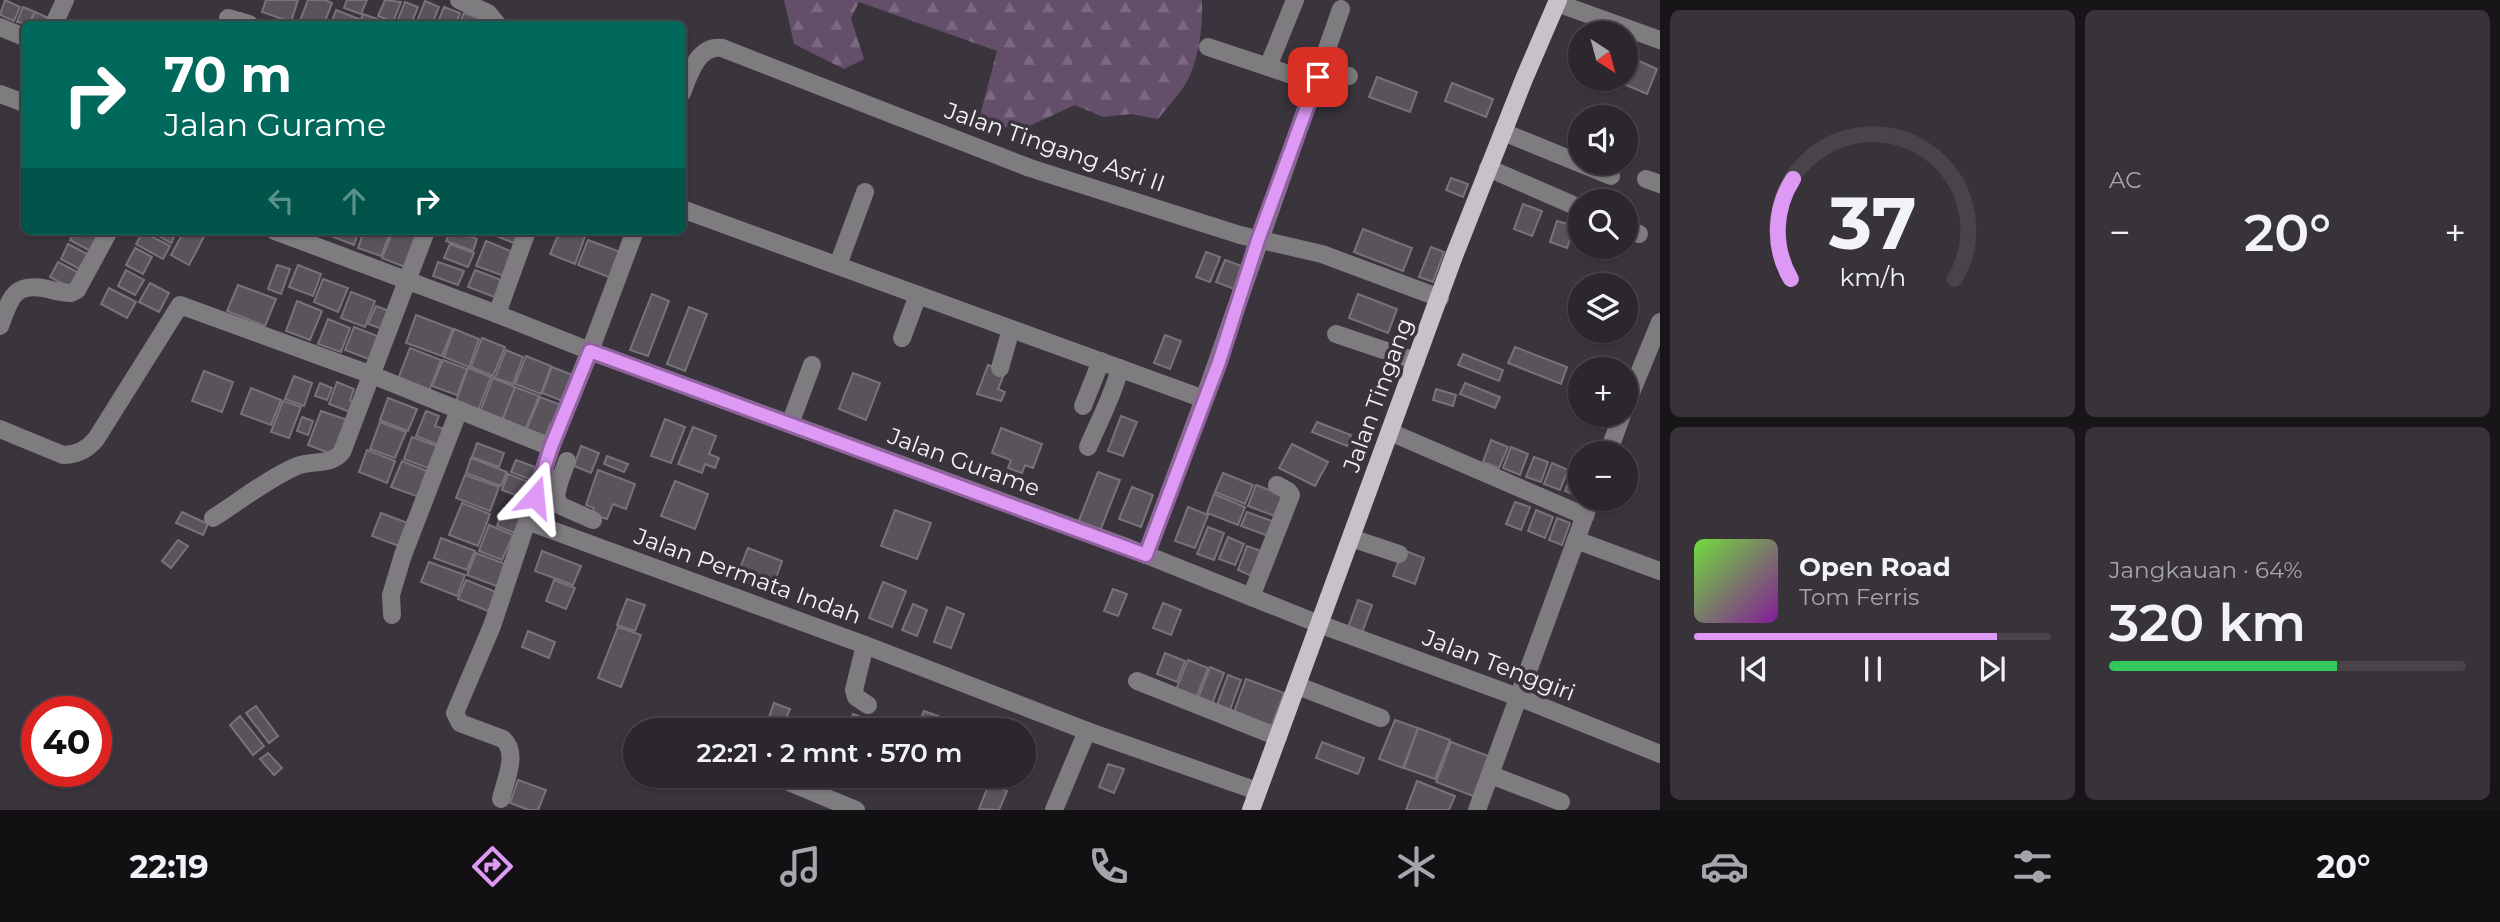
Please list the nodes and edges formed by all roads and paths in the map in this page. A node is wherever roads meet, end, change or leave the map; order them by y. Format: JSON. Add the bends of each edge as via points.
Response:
{"nodes":[{"id":1,"x":65,"y":0,"type":"edge"},
{"id":2,"x":459,"y":0,"type":"edge"},
{"id":3,"x":1295,"y":0,"type":"edge"},
{"id":4,"x":1558,"y":1,"type":"edge"},
{"id":5,"x":1341,"y":9,"type":"dead end"},
{"id":6,"x":228,"y":18,"type":"dead end"},
{"id":7,"x":55,"y":21,"type":"edge"},
{"id":8,"x":238,"y":21,"type":"edge"},
{"id":9,"x":495,"y":21,"type":"edge"},
{"id":10,"x":0,"y":27,"type":"edge"},
{"id":11,"x":21,"y":36,"type":"edge"},
{"id":12,"x":1660,"y":40,"type":"edge"},
{"id":13,"x":1208,"y":47,"type":"dead end"},
{"id":14,"x":1268,"y":68,"type":"junction"},
{"id":15,"x":686,"y":73,"type":"edge"},
{"id":16,"x":1349,"y":76,"type":"dead end"},
{"id":17,"x":1317,"y":80,"type":"junction"},
{"id":18,"x":0,"y":94,"type":"edge"},
{"id":19,"x":21,"y":99,"type":"edge"},
{"id":20,"x":1503,"y":132,"type":"junction"},
{"id":21,"x":1488,"y":168,"type":"junction"},
{"id":22,"x":1611,"y":176,"type":"dead end"},
{"id":23,"x":866,"y":192,"type":"dead end"},
{"id":24,"x":1568,"y":203,"type":"edge"},
{"id":25,"x":686,"y":210,"type":"edge"},
{"id":26,"x":107,"y":235,"type":"edge"},
{"id":27,"x":286,"y":235,"type":"edge"},
{"id":28,"x":424,"y":235,"type":"edge"},
{"id":29,"x":526,"y":235,"type":"edge"},
{"id":30,"x":634,"y":235,"type":"edge"},
{"id":31,"x":1258,"y":240,"type":"junction"},
{"id":32,"x":838,"y":265,"type":"junction"},
{"id":33,"x":407,"y":280,"type":"junction"},
{"id":34,"x":918,"y":295,"type":"junction"},
{"id":35,"x":1440,"y":298,"type":"junction"},
{"id":36,"x":497,"y":314,"type":"junction"},
{"id":37,"x":1660,"y":322,"type":"edge"},
{"id":38,"x":0,"y":326,"type":"edge"},
{"id":39,"x":1011,"y":329,"type":"junction"},
{"id":40,"x":1336,"y":334,"type":"dead end"},
{"id":41,"x":902,"y":338,"type":"dead end"},
{"id":42,"x":590,"y":351,"type":"junction"},
{"id":43,"x":1101,"y":361,"type":"junction"},
{"id":44,"x":1416,"y":361,"type":"junction"},
{"id":45,"x":812,"y":365,"type":"dead end"},
{"id":46,"x":1000,"y":368,"type":"dead end"},
{"id":47,"x":1120,"y":369,"type":"junction"},
{"id":48,"x":372,"y":375,"type":"junction"},
{"id":49,"x":1638,"y":376,"type":"edge"},
{"id":50,"x":1204,"y":399,"type":"junction"},
{"id":51,"x":1083,"y":406,"type":"dead end"},
{"id":52,"x":460,"y":410,"type":"junction"},
{"id":53,"x":790,"y":424,"type":"junction"},
{"id":54,"x":0,"y":429,"type":"edge"},
{"id":55,"x":1390,"y":432,"type":"junction"},
{"id":56,"x":551,"y":447,"type":"junction"},
{"id":57,"x":1088,"y":447,"type":"dead end"},
{"id":58,"x":568,"y":461,"type":"dead end"},
{"id":59,"x":543,"y":474,"type":"junction"},
{"id":60,"x":559,"y":483,"type":"junction"},
{"id":61,"x":1277,"y":485,"type":"dead end"},
{"id":62,"x":1587,"y":511,"type":"edge"},
{"id":63,"x":1585,"y":516,"type":"junction"},
{"id":64,"x":213,"y":518,"type":"dead end"},
{"id":65,"x":593,"y":520,"type":"dead end"},
{"id":66,"x":527,"y":521,"type":"junction"},
{"id":67,"x":1351,"y":538,"type":"junction"},
{"id":68,"x":1576,"y":540,"type":"junction"},
{"id":69,"x":1399,"y":554,"type":"dead end"},
{"id":70,"x":1146,"y":555,"type":"junction"},
{"id":71,"x":1660,"y":571,"type":"edge"},
{"id":72,"x":1251,"y":597,"type":"junction"},
{"id":73,"x":392,"y":615,"type":"dead end"},
{"id":74,"x":1319,"y":624,"type":"junction"},
{"id":75,"x":865,"y":645,"type":"junction"},
{"id":76,"x":1137,"y":681,"type":"dead end"},
{"id":77,"x":1298,"y":686,"type":"junction"},
{"id":78,"x":1518,"y":697,"type":"junction"},
{"id":79,"x":868,"y":705,"type":"dead end"},
{"id":80,"x":1381,"y":719,"type":"dead end"},
{"id":81,"x":1087,"y":732,"type":"junction"},
{"id":82,"x":1278,"y":737,"type":"junction"},
{"id":83,"x":1660,"y":754,"type":"edge"},
{"id":84,"x":1491,"y":775,"type":"junction"},
{"id":85,"x":803,"y":788,"type":"edge"},
{"id":86,"x":1256,"y":791,"type":"junction"},
{"id":87,"x":501,"y":799,"type":"dead end"},
{"id":88,"x":1561,"y":802,"type":"dead end"},
{"id":89,"x":856,"y":810,"type":"edge"},
{"id":90,"x":1055,"y":810,"type":"edge"},
{"id":91,"x":1251,"y":810,"type":"edge"},
{"id":92,"x":1478,"y":810,"type":"edge"}],
"edges":[{"from":1,"to":7,"type":"street"},
{"from":2,"to":9,"type":"street","via":[[488,13]]},
{"from":3,"to":14,"type":"street"},
{"from":4,"to":12,"type":"street"},
{"from":4,"to":20,"type":"main road","name":"Jalan Tingang"},
{"from":5,"to":17,"type":"street"},
{"from":6,"to":8,"type":"street"},
{"from":10,"to":11,"type":"street"},
{"from":13,"to":14,"type":"street"},
{"from":14,"to":17,"type":"street"},
{"from":15,"to":31,"type":"street","name":"Jalan Tingang Asri II","via":[[704,51],[722,48],[1030,168]]},
{"from":16,"to":17,"type":"street"},
{"from":17,"to":31,"type":"street"},
{"from":18,"to":19,"type":"street"},
{"from":20,"to":21,"type":"main road","name":"Jalan Tingang"},
{"from":20,"to":22,"type":"street"},
{"from":21,"to":24,"type":"street"},
{"from":21,"to":35,"type":"main road","name":"Jalan Tingang"},
{"from":23,"to":32,"type":"street"},
{"from":25,"to":32,"type":"street"},
{"from":26,"to":38,"type":"street","via":[[77,289],[71,293],[20,289]]},
{"from":27,"to":33,"type":"street","name":"Jalan Gurame"},
{"from":28,"to":33,"type":"street"},
{"from":29,"to":36,"type":"street"},
{"from":30,"to":42,"type":"street"},
{"from":31,"to":35,"type":"street","name":"Jalan Tingang Asri II","via":[[1322,254]]},
{"from":31,"to":50,"type":"street"},
{"from":32,"to":34,"type":"street"},
{"from":33,"to":36,"type":"street","name":"Jalan Gurame"},
{"from":33,"to":48,"type":"street"},
{"from":34,"to":39,"type":"street"},
{"from":34,"to":41,"type":"street"},
{"from":35,"to":44,"type":"main road","name":"Jalan Tingang"},
{"from":36,"to":42,"type":"street","name":"Jalan Gurame"},
{"from":37,"to":49,"type":"street"},
{"from":39,"to":43,"type":"street"},
{"from":39,"to":46,"type":"street"},
{"from":40,"to":44,"type":"street"},
{"from":42,"to":53,"type":"street","name":"Jalan Gurame"},
{"from":42,"to":56,"type":"street"},
{"from":43,"to":47,"type":"street"},
{"from":43,"to":51,"type":"street"},
{"from":44,"to":55,"type":"main road","name":"Jalan Tingang"},
{"from":45,"to":53,"type":"street"},
{"from":47,"to":50,"type":"street"},
{"from":47,"to":57,"type":"street"},
{"from":48,"to":52,"type":"street"},
{"from":48,"to":54,"type":"street","via":[[180,304],[85,450],[63,455]]},
{"from":48,"to":64,"type":"street","via":[[339,457],[289,470]]},
{"from":50,"to":70,"type":"street"},
{"from":52,"to":56,"type":"street"},
{"from":52,"to":73,"type":"street","via":[[403,555],[391,594]]},
{"from":53,"to":70,"type":"street","name":"Jalan Gurame"},
{"from":55,"to":63,"type":"street"},
{"from":55,"to":67,"type":"main road","name":"Jalan Tingang"},
{"from":56,"to":59,"type":"street"},
{"from":58,"to":60,"type":"street"},
{"from":59,"to":60,"type":"street"},
{"from":59,"to":66,"type":"street"},
{"from":60,"to":65,"type":"street","via":[[559,505]]},
{"from":61,"to":72,"type":"street","via":[[1290,495]]},
{"from":62,"to":63,"type":"street"},
{"from":63,"to":68,"type":"street"},
{"from":66,"to":75,"type":"street","name":"Jalan Permata Indah"},
{"from":66,"to":87,"type":"street","via":[[492,626],[455,713],[460,723],[508,743],[511,756]]},
{"from":67,"to":69,"type":"street"},
{"from":67,"to":74,"type":"main road","name":"Jalan Tingang"},
{"from":68,"to":71,"type":"street"},
{"from":68,"to":78,"type":"street"},
{"from":70,"to":72,"type":"street","name":"Jalan Gurame"},
{"from":72,"to":74,"type":"street","name":"Jalan Gurame"},
{"from":74,"to":77,"type":"main road","name":"Jalan Tingang"},
{"from":74,"to":78,"type":"street","name":"Jalan Tenggiri"},
{"from":75,"to":79,"type":"street","via":[[853,690]]},
{"from":75,"to":81,"type":"street","name":"Jalan Permata Indah"},
{"from":76,"to":82,"type":"street"},
{"from":77,"to":80,"type":"street"},
{"from":77,"to":82,"type":"main road","name":"Jalan Tingang"},
{"from":78,"to":83,"type":"street","name":"Jalan Tenggiri"},
{"from":78,"to":84,"type":"street"},
{"from":81,"to":86,"type":"street","name":"Jalan Permata Indah"},
{"from":81,"to":90,"type":"street"},
{"from":82,"to":86,"type":"main road","name":"Jalan Tingang"},
{"from":84,"to":88,"type":"street"},
{"from":84,"to":92,"type":"street"},
{"from":85,"to":89,"type":"street"},
{"from":86,"to":91,"type":"main road","name":"Jalan Tingang"}]}
